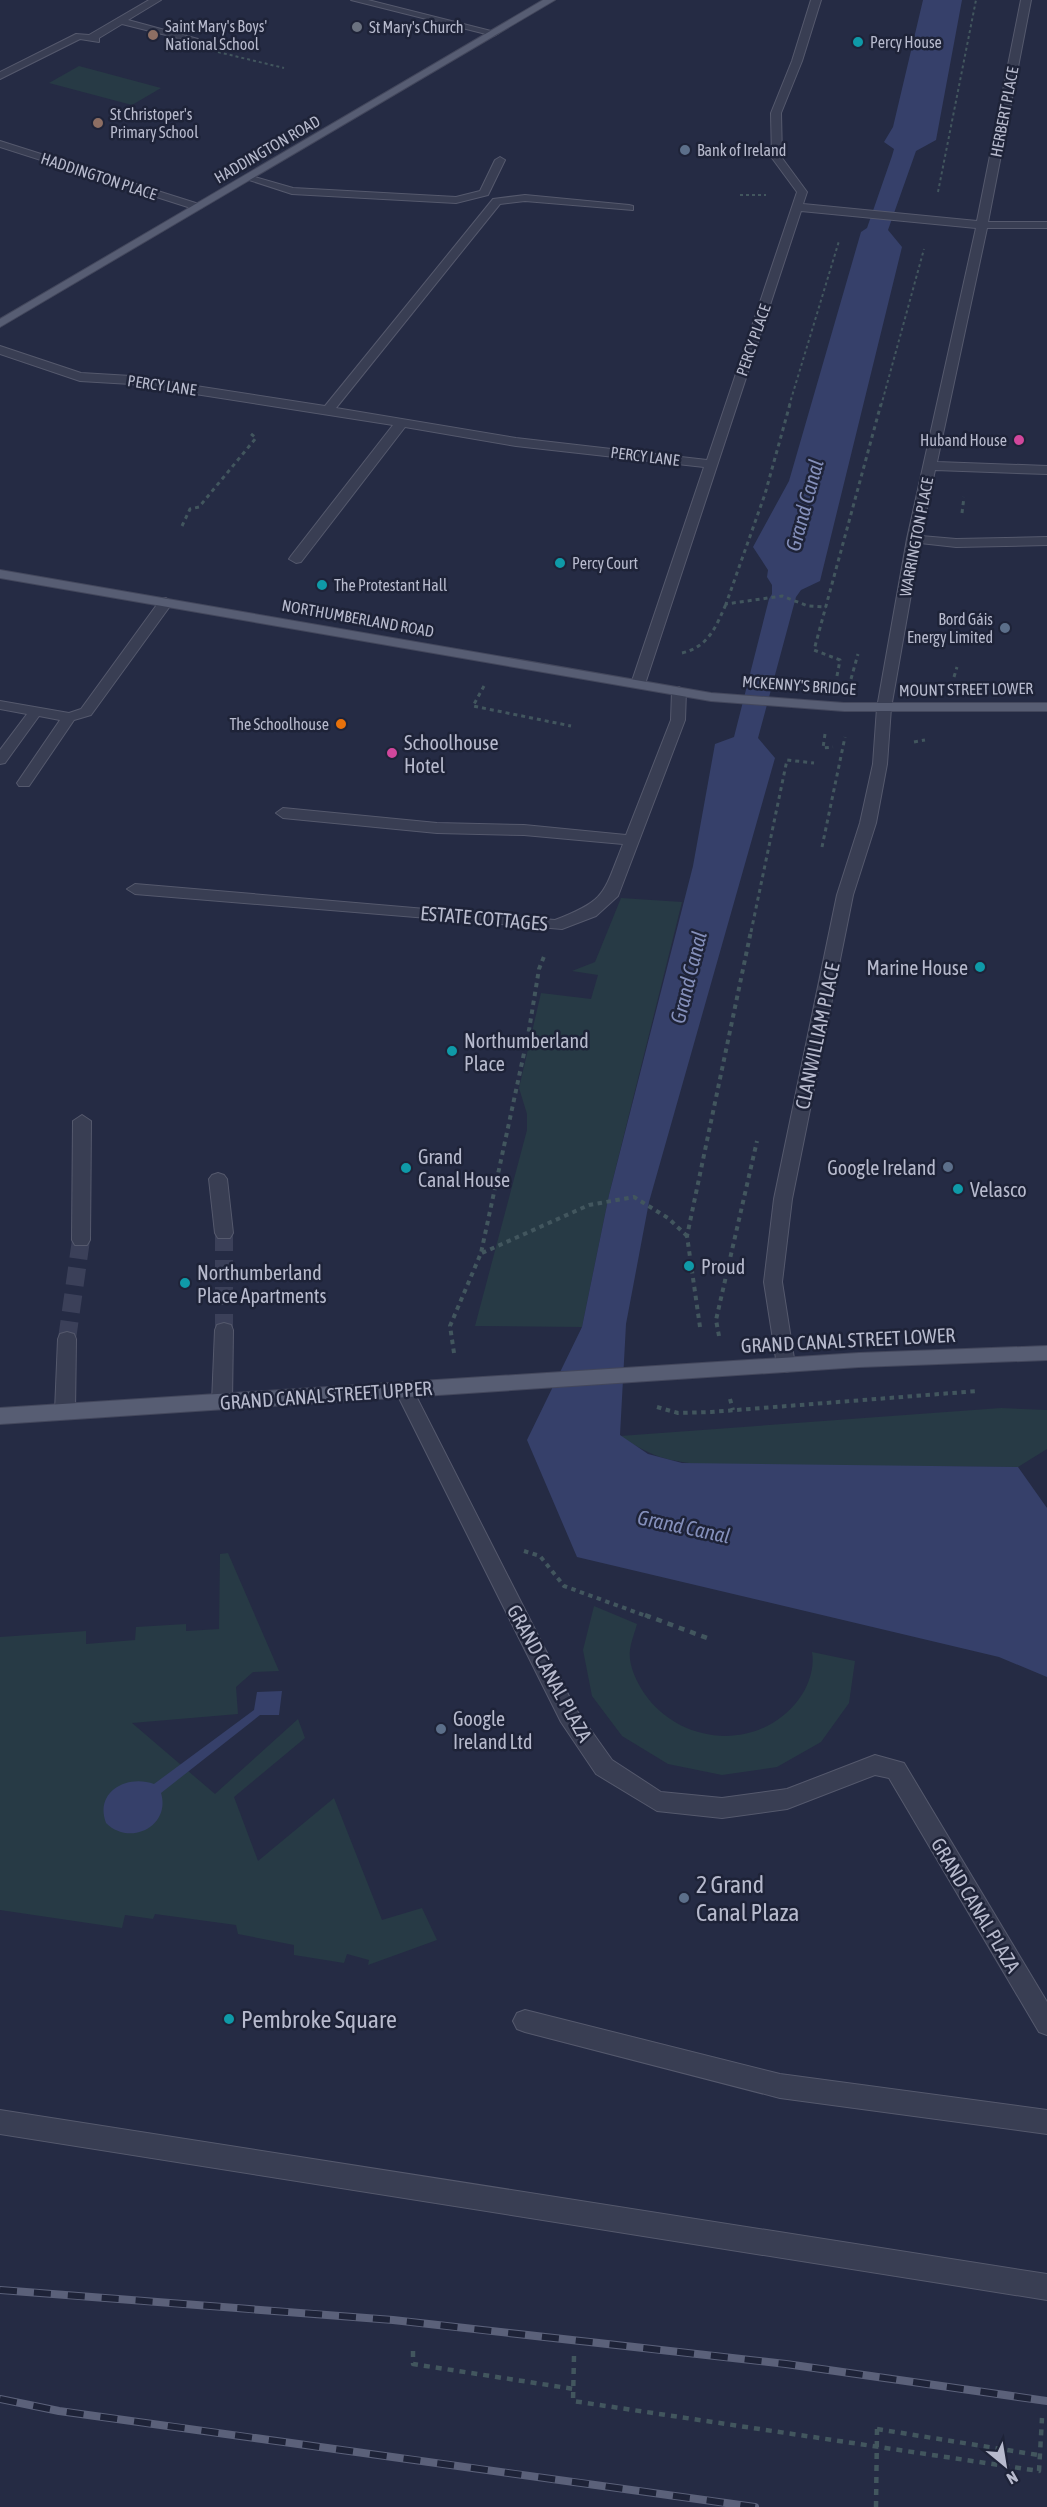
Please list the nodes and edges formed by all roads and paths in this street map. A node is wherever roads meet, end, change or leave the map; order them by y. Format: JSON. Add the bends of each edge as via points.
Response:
{"nodes":[{"id":1,"x":156,"y":0,"type":"edge"},
{"id":2,"x":356,"y":0,"type":"edge"},
{"id":3,"x":550,"y":0,"type":"edge"},
{"id":4,"x":816,"y":0,"type":"edge"},
{"id":5,"x":976,"y":0,"type":"edge"},
{"id":6,"x":1026,"y":0,"type":"edge"},
{"id":7,"x":120,"y":21,"type":"junction"},
{"id":8,"x":494,"y":33,"type":"junction"},
{"id":9,"x":195,"y":42,"type":"dead end"},
{"id":10,"x":215,"y":51,"type":"dead end"},
{"id":11,"x":285,"y":68,"type":"dead end"},
{"id":12,"x":0,"y":76,"type":"edge"},
{"id":13,"x":0,"y":144,"type":"edge"},
{"id":14,"x":500,"y":160,"type":"dead end"},
{"id":15,"x":248,"y":178,"type":"junction"},
{"id":16,"x":740,"y":195,"type":"dead end"},
{"id":17,"x":767,"y":195,"type":"dead end"},
{"id":18,"x":198,"y":207,"type":"junction"},
{"id":19,"x":798,"y":207,"type":"junction"},
{"id":20,"x":629,"y":208,"type":"dead end"},
{"id":21,"x":927,"y":220,"type":"junction"},
{"id":22,"x":982,"y":225,"type":"junction"},
{"id":23,"x":1047,"y":225,"type":"edge"},
{"id":24,"x":836,"y":236,"type":"dead end"},
{"id":25,"x":0,"y":324,"type":"edge"},
{"id":26,"x":0,"y":350,"type":"edge"},
{"id":27,"x":328,"y":410,"type":"junction"},
{"id":28,"x":402,"y":422,"type":"junction"},
{"id":29,"x":250,"y":433,"type":"dead end"},
{"id":30,"x":711,"y":464,"type":"junction"},
{"id":31,"x":930,"y":466,"type":"junction"},
{"id":32,"x":1047,"y":470,"type":"edge"},
{"id":33,"x":966,"y":490,"type":"dead end"},
{"id":34,"x":962,"y":513,"type":"dead end"},
{"id":35,"x":182,"y":526,"type":"dead end"},
{"id":36,"x":914,"y":539,"type":"junction"},
{"id":37,"x":1047,"y":541,"type":"edge"},
{"id":38,"x":296,"y":559,"type":"dead end"},
{"id":39,"x":0,"y":574,"type":"edge"},
{"id":40,"x":166,"y":602,"type":"junction"},
{"id":41,"x":726,"y":604,"type":"junction"},
{"id":42,"x":826,"y":607,"type":"junction"},
{"id":43,"x":647,"y":656,"type":"junction"},
{"id":44,"x":498,"y":660,"type":"junction"},
{"id":45,"x":957,"y":667,"type":"dead end"},
{"id":46,"x":953,"y":680,"type":"dead end"},
{"id":47,"x":836,"y":683,"type":"dead end"},
{"id":48,"x":638,"y":684,"type":"junction"},
{"id":49,"x":679,"y":691,"type":"junction"},
{"id":50,"x":711,"y":697,"type":"joint"},
{"id":51,"x":0,"y":705,"type":"edge"},
{"id":52,"x":1047,"y":707,"type":"edge"},
{"id":53,"x":884,"y":708,"type":"junction"},
{"id":54,"x":36,"y":711,"type":"junction"},
{"id":55,"x":69,"y":717,"type":"junction"},
{"id":56,"x":571,"y":726,"type":"dead end"},
{"id":57,"x":925,"y":740,"type":"dead end"},
{"id":58,"x":910,"y":743,"type":"dead end"},
{"id":59,"x":833,"y":747,"type":"dead end"},
{"id":60,"x":823,"y":748,"type":"dead end"},
{"id":61,"x":0,"y":760,"type":"edge"},
{"id":62,"x":814,"y":763,"type":"dead end"},
{"id":63,"x":24,"y":783,"type":"dead end"},
{"id":64,"x":283,"y":813,"type":"dead end"},
{"id":65,"x":633,"y":840,"type":"junction"},
{"id":66,"x":135,"y":889,"type":"dead end"},
{"id":67,"x":556,"y":925,"type":"junction"},
{"id":68,"x":82,"y":1121,"type":"dead end"},
{"id":69,"x":219,"y":1179,"type":"dead end"},
{"id":70,"x":224,"y":1233,"type":"tunnel mouth"},
{"id":71,"x":687,"y":1236,"type":"junction"},
{"id":72,"x":81,"y":1240,"type":"tunnel mouth"},
{"id":73,"x":481,"y":1253,"type":"junction"},
{"id":74,"x":700,"y":1327,"type":"dead end"},
{"id":75,"x":224,"y":1330,"type":"tunnel mouth"},
{"id":76,"x":67,"y":1339,"type":"tunnel mouth"},
{"id":77,"x":1047,"y":1353,"type":"edge"},
{"id":78,"x":786,"y":1365,"type":"junction"},
{"id":79,"x":652,"y":1375,"type":"joint"},
{"id":80,"x":459,"y":1386,"type":"junction"},
{"id":81,"x":404,"y":1390,"type":"junction"},
{"id":82,"x":980,"y":1391,"type":"dead end"},
{"id":83,"x":222,"y":1402,"type":"junction"},
{"id":84,"x":659,"y":1409,"type":"dead end"},
{"id":85,"x":65,"y":1411,"type":"junction"},
{"id":86,"x":0,"y":1416,"type":"edge"},
{"id":87,"x":478,"y":1536,"type":"junction"},
{"id":88,"x":707,"y":1638,"type":"dead end"},
{"id":89,"x":525,"y":2021,"type":"dead end"},
{"id":90,"x":1047,"y":2024,"type":"edge"},
{"id":91,"x":0,"y":2122,"type":"edge"},
{"id":92,"x":1047,"y":2122,"type":"edge"},
{"id":93,"x":1047,"y":2287,"type":"edge"},
{"id":94,"x":413,"y":2351,"type":"dead end"},
{"id":95,"x":574,"y":2356,"type":"dead end"},
{"id":96,"x":574,"y":2389,"type":"junction"},
{"id":97,"x":1042,"y":2418,"type":"dead end"},
{"id":98,"x":1038,"y":2455,"type":"junction"},
{"id":99,"x":876,"y":2507,"type":"edge"}],
"edges":[{"from":1,"to":7,"type":"street"},
{"from":2,"to":8,"type":"street"},
{"from":3,"to":8,"type":"main road","name":"HADDINGTON ROAD"},
{"from":4,"to":19,"type":"street","name":"PERCY PLACE","via":[[776,113],[777,158],[802,192]]},
{"from":5,"to":21,"type":"path"},
{"from":6,"to":22,"type":"street","name":"HERBERT PLACE"},
{"from":7,"to":9,"type":"street"},
{"from":7,"to":12,"type":"street","via":[[93,40],[79,36]]},
{"from":8,"to":15,"type":"main road","name":"HADDINGTON ROAD"},
{"from":10,"to":11,"type":"path"},
{"from":13,"to":18,"type":"street","name":"HADDINGTON PLACE"},
{"from":14,"to":15,"type":"street","via":[[483,193],[456,200],[292,191]]},
{"from":15,"to":18,"type":"main road","name":"HADDINGTON ROAD"},
{"from":16,"to":17,"type":"path"},
{"from":18,"to":25,"type":"main road","name":"HADDINGTON ROAD"},
{"from":19,"to":21,"type":"street"},
{"from":19,"to":30,"type":"street","name":"PERCY PLACE"},
{"from":20,"to":27,"type":"street","via":[[525,198],[508,198],[493,204]]},
{"from":21,"to":22,"type":"street"},
{"from":21,"to":42,"type":"path"},
{"from":22,"to":23,"type":"street"},
{"from":22,"to":31,"type":"street","name":"WARRINGTON PLACE"},
{"from":24,"to":41,"type":"path","via":[[839,240],[802,355],[765,494]]},
{"from":26,"to":27,"type":"street","name":"PERCY LANE","via":[[80,377],[131,380]]},
{"from":27,"to":28,"type":"street","name":"PERCY LANE"},
{"from":28,"to":30,"type":"street","name":"PERCY LANE","via":[[516,442]]},
{"from":28,"to":38,"type":"street"},
{"from":29,"to":35,"type":"path","via":[[256,438],[199,507],[190,509]]},
{"from":30,"to":43,"type":"street","name":"PERCY PLACE"},
{"from":31,"to":32,"type":"street"},
{"from":31,"to":36,"type":"street","name":"WARRINGTON PLACE"},
{"from":33,"to":34,"type":"path"},
{"from":36,"to":37,"type":"street","via":[[956,543]]},
{"from":36,"to":53,"type":"street","name":"WARRINGTON PLACE"},
{"from":39,"to":40,"type":"main road","name":"NORTHUMBERLAND ROAD"},
{"from":40,"to":44,"type":"main road","name":"NORTHUMBERLAND ROAD"},
{"from":40,"to":55,"type":"street","via":[[86,712]]},
{"from":41,"to":42,"type":"path","via":[[782,597],[808,606]]},
{"from":41,"to":43,"type":"path","via":[[711,637],[696,651]]},
{"from":42,"to":47,"type":"path","via":[[814,650],[840,660]]},
{"from":43,"to":48,"type":"street","name":"PERCY PLACE"},
{"from":44,"to":48,"type":"main road","name":"NORTHUMBERLAND ROAD"},
{"from":44,"to":56,"type":"path","via":[[473,706]]},
{"from":45,"to":46,"type":"path"},
{"from":48,"to":49,"type":"main road","name":"NORTHUMBERLAND ROAD"},
{"from":49,"to":50,"type":"main road","name":"NORTHUMBERLAND ROAD"},
{"from":49,"to":65,"type":"street","name":"ESTATE COTTAGES","via":[[678,720]]},
{"from":50,"to":53,"type":"main road","name":"MCKENNY'S BRIDGE"},
{"from":51,"to":54,"type":"street"},
{"from":52,"to":53,"type":"main road","name":"MOUNT STREET LOWER"},
{"from":53,"to":78,"type":"street","name":"CLANWILLIAM PLACE","via":[[878,778],[845,895],[783,1199],[773,1282]]},
{"from":54,"to":55,"type":"street"},
{"from":54,"to":61,"type":"street"},
{"from":55,"to":63,"type":"street"},
{"from":57,"to":58,"type":"path"},
{"from":59,"to":60,"type":"path"},
{"from":62,"to":71,"type":"path","via":[[787,760]]},
{"from":64,"to":65,"type":"street","via":[[437,828],[524,830]]},
{"from":65,"to":67,"type":"street","name":"ESTATE COTTAGES","via":[[610,896],[590,912]]},
{"from":66,"to":67,"type":"street","name":"ESTATE COTTAGES"},
{"from":67,"to":73,"type":"path","via":[[539,969]]},
{"from":68,"to":72,"type":"street"},
{"from":69,"to":70,"type":"street"},
{"from":71,"to":73,"type":"path","via":[[668,1218],[634,1197],[589,1205]]},
{"from":71,"to":74,"type":"path"},
{"from":73,"to":80,"type":"path","via":[[450,1326]]},
{"from":75,"to":83,"type":"street"},
{"from":76,"to":85,"type":"street"},
{"from":77,"to":78,"type":"main road","name":"GRAND CANAL STREET LOWER"},
{"from":78,"to":79,"type":"main road","name":"GRAND CANAL STREET LOWER"},
{"from":79,"to":80,"type":"main road","name":"GRAND CANAL STREET UPPER"},
{"from":80,"to":81,"type":"main road","name":"GRAND CANAL STREET UPPER"},
{"from":81,"to":83,"type":"main road","name":"GRAND CANAL STREET UPPER"},
{"from":81,"to":87,"type":"street","name":"GRAND CANAL PLAZA"},
{"from":82,"to":84,"type":"path","via":[[678,1413]]},
{"from":83,"to":85,"type":"main road","name":"GRAND CANAL STREET UPPER"},
{"from":85,"to":86,"type":"main road","name":"GRAND CANAL STREET UPPER"},
{"from":87,"to":88,"type":"path","via":[[540,1556],[564,1586]]},
{"from":87,"to":90,"type":"street","name":"GRAND CANAL PLAZA","via":[[568,1715],[604,1767],[657,1801],[722,1808],[787,1799],[875,1765],[896,1770]]},
{"from":89,"to":92,"type":"street","via":[[780,2086]]},
{"from":91,"to":93,"type":"street"},
{"from":94,"to":96,"type":"path","via":[[413,2364]]},
{"from":95,"to":96,"type":"path"},
{"from":96,"to":98,"type":"path","via":[[573,2402],[1039,2471]]},
{"from":97,"to":98,"type":"path"},
{"from":98,"to":99,"type":"path","bridge":true,"via":[[877,2429]]}]}
